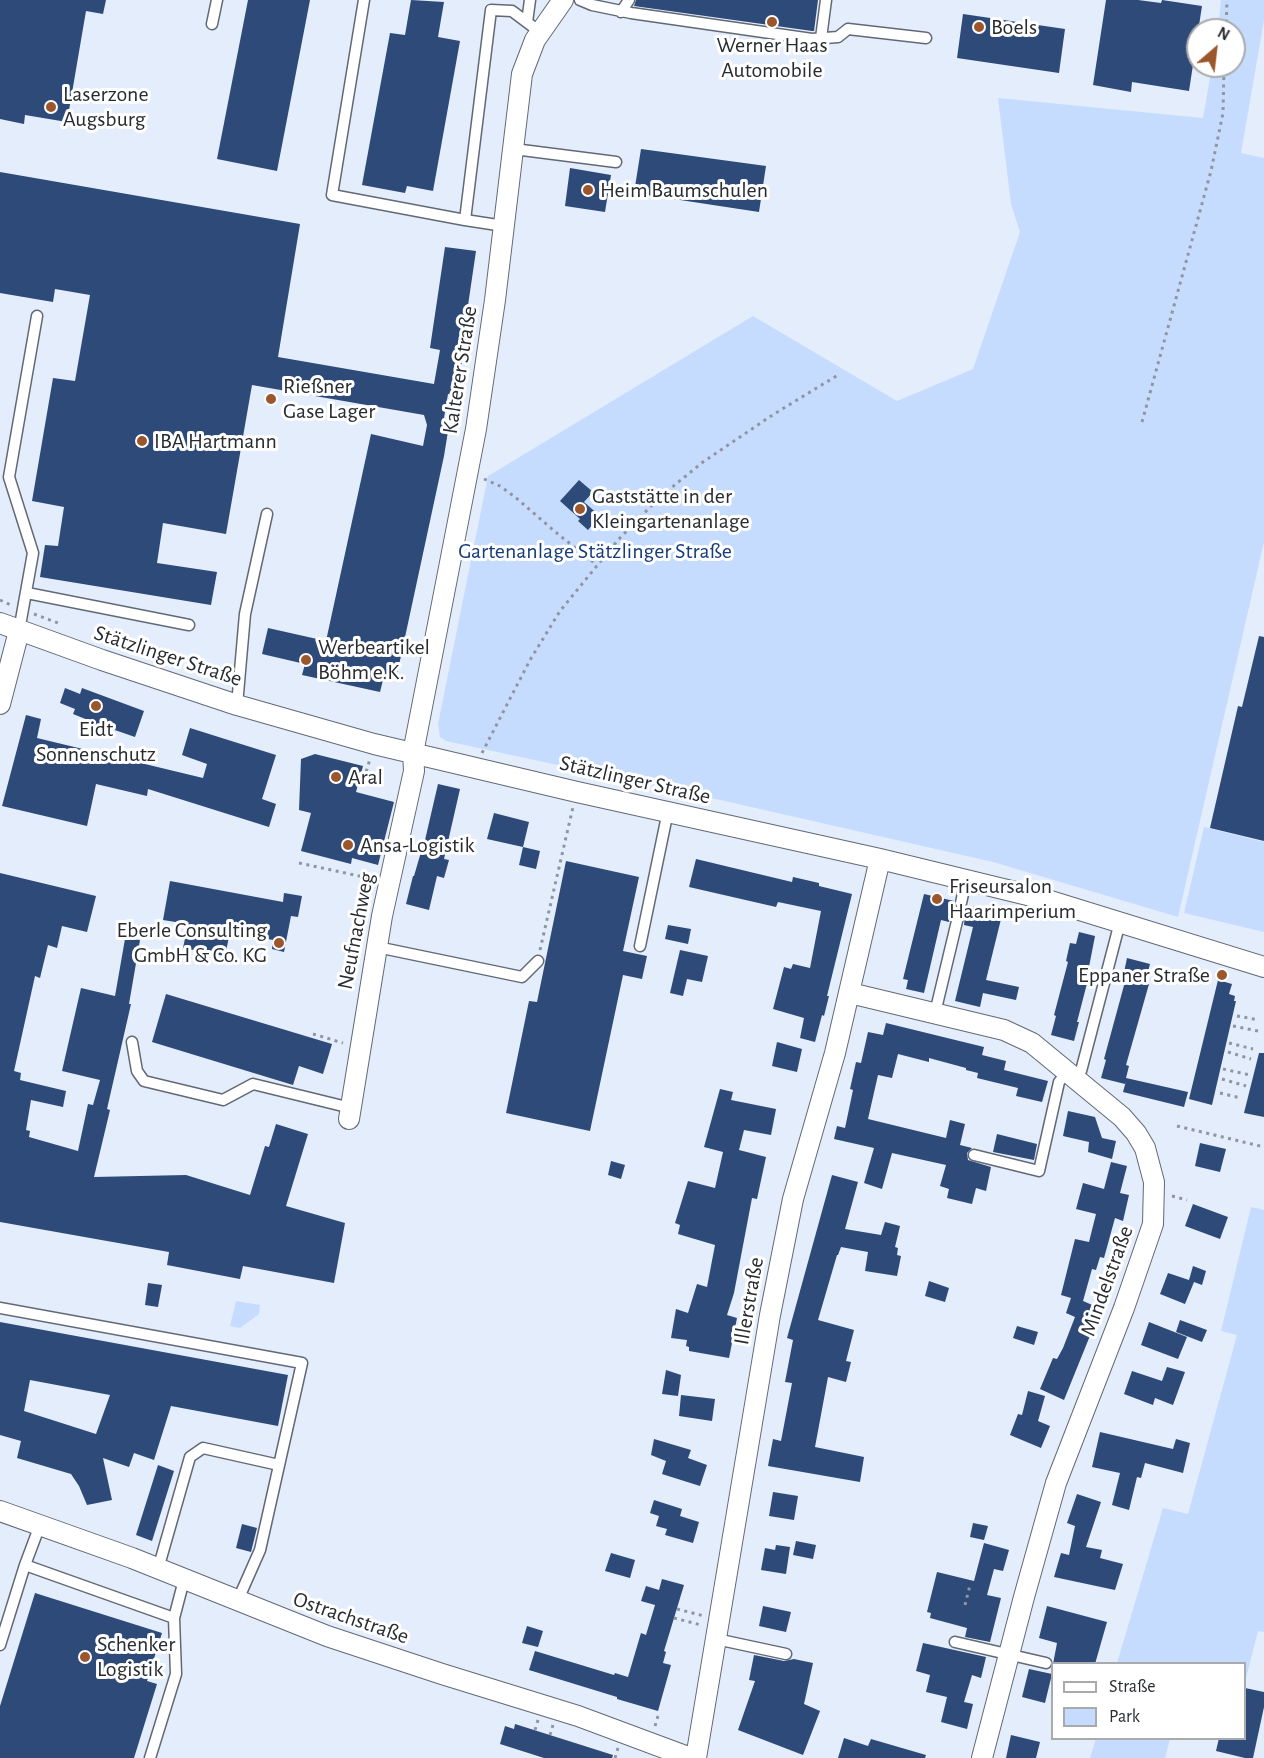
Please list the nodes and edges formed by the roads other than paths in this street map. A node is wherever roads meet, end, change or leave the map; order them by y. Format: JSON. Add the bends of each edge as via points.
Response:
{"nodes":[{"id":1,"x":217,"y":0,"type":"edge"},
{"id":2,"x":364,"y":0,"type":"edge"},
{"id":3,"x":530,"y":0,"type":"edge"},
{"id":4,"x":563,"y":0,"type":"edge"},
{"id":5,"x":580,"y":0,"type":"edge"},
{"id":6,"x":629,"y":0,"type":"edge"},
{"id":7,"x":826,"y":0,"type":"edge"},
{"id":8,"x":490,"y":5,"type":"edge"},
{"id":9,"x":621,"y":12,"type":"junction"},
{"id":10,"x":212,"y":24,"type":"dead end"},
{"id":11,"x":534,"y":27,"type":"junction"},
{"id":12,"x":821,"y":38,"type":"junction"},
{"id":13,"x":926,"y":38,"type":"dead end"},
{"id":14,"x":514,"y":148,"type":"junction"},
{"id":15,"x":616,"y":162,"type":"dead end"},
{"id":16,"x":465,"y":220,"type":"junction"},
{"id":17,"x":504,"y":226,"type":"junction"},
{"id":18,"x":37,"y":316,"type":"dead end"},
{"id":19,"x":267,"y":513,"type":"dead end"},
{"id":20,"x":27,"y":593,"type":"junction"},
{"id":21,"x":0,"y":623,"type":"edge"},
{"id":22,"x":189,"y":625,"type":"dead end"},
{"id":23,"x":20,"y":631,"type":"junction"},
{"id":24,"x":4,"y":675,"type":"edge"},
{"id":25,"x":0,"y":704,"type":"edge"},
{"id":26,"x":237,"y":705,"type":"junction"},
{"id":27,"x":413,"y":753,"type":"junction"},
{"id":28,"x":668,"y":811,"type":"junction"},
{"id":29,"x":880,"y":859,"type":"junction"},
{"id":30,"x":966,"y":880,"type":"junction"},
{"id":31,"x":961,"y":903,"type":"dead end"},
{"id":32,"x":958,"y":917,"type":"dead end"},
{"id":33,"x":1119,"y":922,"type":"junction"},
{"id":34,"x":640,"y":946,"type":"dead end"},
{"id":35,"x":377,"y":947,"type":"junction"},
{"id":36,"x":538,"y":961,"type":"road end"},
{"id":37,"x":1264,"y":967,"type":"edge"},
{"id":38,"x":850,"y":993,"type":"junction"},
{"id":39,"x":935,"y":1013,"type":"junction"},
{"id":40,"x":132,"y":1042,"type":"dead end"},
{"id":41,"x":1071,"y":1075,"type":"junction"},
{"id":42,"x":350,"y":1114,"type":"joint"},
{"id":43,"x":974,"y":1155,"type":"dead end"},
{"id":44,"x":0,"y":1308,"type":"edge"},
{"id":45,"x":279,"y":1466,"type":"junction"},
{"id":46,"x":0,"y":1511,"type":"edge"},
{"id":47,"x":40,"y":1525,"type":"junction"},
{"id":48,"x":25,"y":1565,"type":"junction"},
{"id":49,"x":158,"y":1569,"type":"junction"},
{"id":50,"x":184,"y":1580,"type":"junction"},
{"id":51,"x":237,"y":1602,"type":"junction"},
{"id":52,"x":174,"y":1618,"type":"junction"},
{"id":53,"x":717,"y":1630,"type":"junction"},
{"id":54,"x":955,"y":1642,"type":"dead end"},
{"id":55,"x":0,"y":1645,"type":"edge"},
{"id":56,"x":786,"y":1654,"type":"dead end"},
{"id":57,"x":1009,"y":1655,"type":"junction"},
{"id":58,"x":1046,"y":1663,"type":"dead end"},
{"id":59,"x":150,"y":1758,"type":"edge"},
{"id":60,"x":691,"y":1758,"type":"edge"},
{"id":61,"x":696,"y":1758,"type":"edge"},
{"id":62,"x":982,"y":1758,"type":"edge"}],
"edges":[{"from":1,"to":10,"type":"lane"},
{"from":2,"to":16,"type":"lane","via":[[332,195]]},
{"from":3,"to":11,"type":"lane"},
{"from":4,"to":11,"type":"street","name":"Kalterer Straße"},
{"from":5,"to":9,"type":"lane"},
{"from":6,"to":9,"type":"lane"},
{"from":7,"to":12,"type":"lane"},
{"from":8,"to":11,"type":"lane","via":[[512,10]]},
{"from":8,"to":16,"type":"lane"},
{"from":9,"to":12,"type":"lane"},
{"from":11,"to":14,"type":"street","name":"Kalterer Straße","via":[[522,74]]},
{"from":12,"to":13,"type":"lane","via":[[838,37],[848,29]]},
{"from":14,"to":15,"type":"lane"},
{"from":14,"to":17,"type":"street","name":"Kalterer Straße"},
{"from":16,"to":17,"type":"lane"},
{"from":17,"to":27,"type":"street","name":"Kalterer Straße","via":[[468,475]]},
{"from":18,"to":20,"type":"lane","via":[[9,477],[33,553]]},
{"from":19,"to":26,"type":"lane","via":[[245,614]]},
{"from":20,"to":22,"type":"lane"},
{"from":20,"to":23,"type":"lane"},
{"from":21,"to":23,"type":"street","name":"Stätzlinger Straße"},
{"from":23,"to":24,"type":"street"},
{"from":23,"to":26,"type":"street","name":"Stätzlinger Straße"},
{"from":24,"to":25,"type":"street"},
{"from":26,"to":27,"type":"street","name":"Stätzlinger Straße"},
{"from":27,"to":28,"type":"street","name":"Stätzlinger Straße","via":[[480,760],[577,792]]},
{"from":27,"to":35,"type":"street","name":"Neufnachweg","via":[[414,771]]},
{"from":28,"to":29,"type":"street","name":"Stätzlinger Straße"},
{"from":28,"to":34,"type":"lane"},
{"from":29,"to":30,"type":"street","name":"Stätzlinger Straße"},
{"from":29,"to":38,"type":"street","name":"Illerstraße"},
{"from":30,"to":31,"type":"lane"},
{"from":30,"to":33,"type":"street","name":"Stätzlinger Straße"},
{"from":32,"to":39,"type":"lane"},
{"from":33,"to":37,"type":"street","name":"Stätzlinger Straße"},
{"from":33,"to":41,"type":"lane","via":[[1081,1071]]},
{"from":35,"to":36,"type":"lane","via":[[522,977]]},
{"from":35,"to":42,"type":"street","name":"Neufnachweg"},
{"from":38,"to":39,"type":"street","name":"Mindelstraße"},
{"from":38,"to":53,"type":"street","name":"Illerstraße","via":[[793,1199]]},
{"from":39,"to":41,"type":"street","name":"Mindelstraße","via":[[1020,1035]]},
{"from":40,"to":42,"type":"lane","via":[[137,1071],[144,1081],[223,1100],[253,1084]]},
{"from":41,"to":43,"type":"lane","via":[[1059,1082],[1039,1171]]},
{"from":41,"to":57,"type":"street","name":"Mindelstraße","via":[[1122,1117],[1145,1148],[1154,1182],[1153,1224],[1056,1483]]},
{"from":44,"to":45,"type":"lane","via":[[302,1363]]},
{"from":45,"to":49,"type":"lane","via":[[203,1448],[190,1457]]},
{"from":45,"to":51,"type":"lane","via":[[260,1550]]},
{"from":46,"to":47,"type":"street","name":"Ostrachstraße"},
{"from":47,"to":48,"type":"lane"},
{"from":47,"to":49,"type":"street","name":"Ostrachstraße"},
{"from":48,"to":52,"type":"lane"},
{"from":48,"to":55,"type":"lane"},
{"from":49,"to":50,"type":"street","name":"Ostrachstraße"},
{"from":50,"to":51,"type":"street","name":"Ostrachstraße"},
{"from":50,"to":52,"type":"lane"},
{"from":51,"to":60,"type":"street","name":"Ostrachstraße"},
{"from":52,"to":59,"type":"lane","via":[[176,1674]]},
{"from":53,"to":56,"type":"lane"},
{"from":53,"to":61,"type":"street","name":"Illerstraße"},
{"from":54,"to":57,"type":"lane"},
{"from":57,"to":58,"type":"lane"},
{"from":57,"to":62,"type":"street","name":"Mindelstraße"}]}
